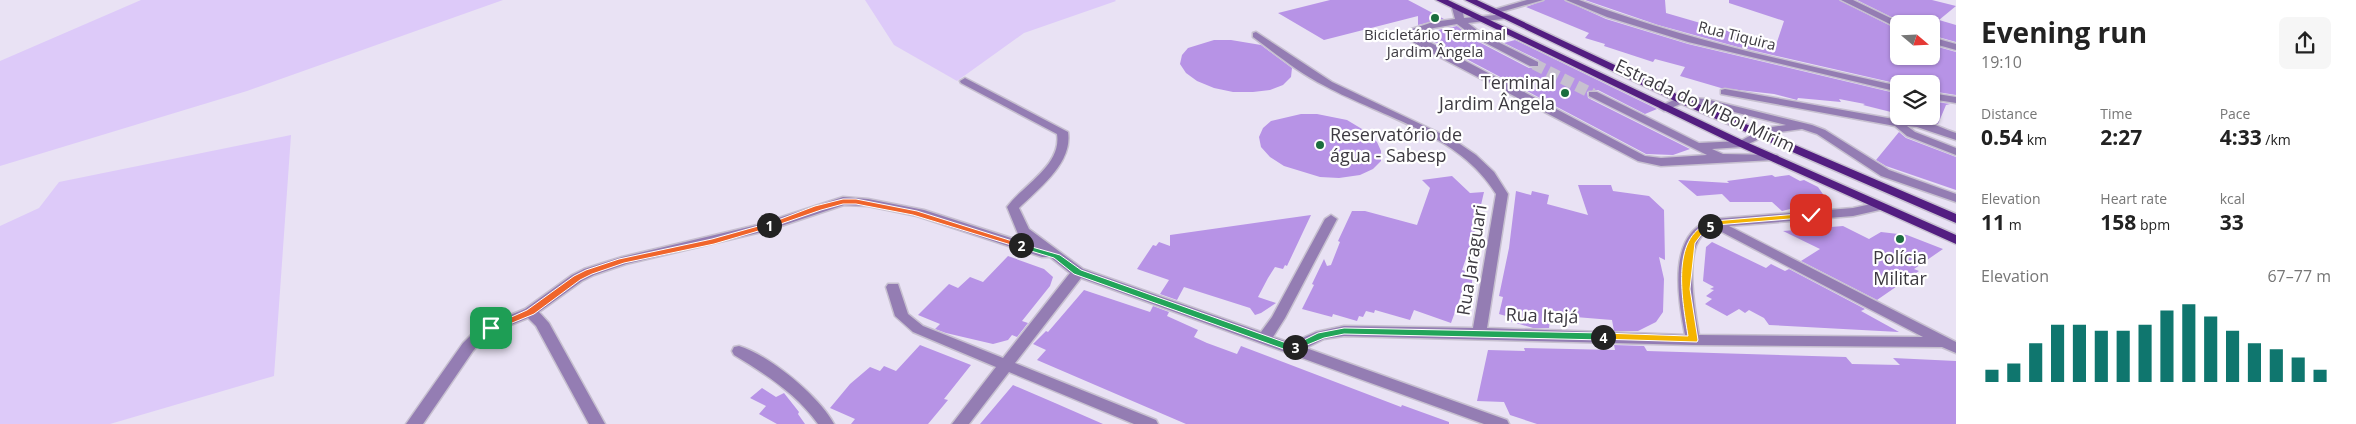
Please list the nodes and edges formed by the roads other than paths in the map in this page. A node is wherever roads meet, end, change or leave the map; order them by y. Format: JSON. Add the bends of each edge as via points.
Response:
{"nodes":[{"id":1,"x":1441,"y":0,"type":"edge"},
{"id":2,"x":1470,"y":0,"type":"edge"},
{"id":3,"x":1538,"y":0,"type":"edge"},
{"id":4,"x":1846,"y":0,"type":"edge"},
{"id":5,"x":1576,"y":1,"type":"edge"},
{"id":6,"x":1457,"y":8,"type":"junction"},
{"id":7,"x":1499,"y":14,"type":"junction"},
{"id":8,"x":1480,"y":20,"type":"junction"},
{"id":9,"x":1890,"y":21,"type":"edge"},
{"id":10,"x":1460,"y":22,"type":"junction"},
{"id":11,"x":1256,"y":35,"type":"dead end"},
{"id":12,"x":1940,"y":43,"type":"edge"},
{"id":13,"x":1956,"y":47,"type":"edge"},
{"id":14,"x":1534,"y":64,"type":"tunnel mouth"},
{"id":15,"x":965,"y":81,"type":"dead end"},
{"id":16,"x":1890,"y":87,"type":"edge"},
{"id":17,"x":1725,"y":92,"type":"dead end"},
{"id":18,"x":1593,"y":94,"type":"tunnel mouth"},
{"id":19,"x":1940,"y":97,"type":"edge"},
{"id":20,"x":1681,"y":100,"type":"junction"},
{"id":21,"x":1956,"y":100,"type":"edge"},
{"id":22,"x":1664,"y":108,"type":"junction"},
{"id":23,"x":1890,"y":122,"type":"edge"},
{"id":24,"x":1901,"y":125,"type":"edge"},
{"id":25,"x":1922,"y":125,"type":"edge"},
{"id":26,"x":1808,"y":127,"type":"junction"},
{"id":27,"x":1761,"y":134,"type":"junction"},
{"id":28,"x":1956,"y":137,"type":"edge"},
{"id":29,"x":1742,"y":144,"type":"junction"},
{"id":30,"x":1697,"y":146,"type":"junction"},
{"id":31,"x":1956,"y":152,"type":"edge"},
{"id":32,"x":1773,"y":157,"type":"junction"},
{"id":33,"x":1721,"y":158,"type":"junction"},
{"id":34,"x":1956,"y":198,"type":"edge"},
{"id":35,"x":1880,"y":206,"type":"junction"},
{"id":36,"x":1331,"y":219,"type":"dead end"},
{"id":37,"x":1956,"y":219,"type":"edge"},
{"id":38,"x":1714,"y":223,"type":"junction"},
{"id":39,"x":1956,"y":240,"type":"edge"},
{"id":40,"x":1057,"y":256,"type":"junction"},
{"id":41,"x":1078,"y":272,"type":"junction"},
{"id":42,"x":893,"y":287,"type":"dead end"},
{"id":43,"x":530,"y":312,"type":"junction"},
{"id":44,"x":1479,"y":333,"type":"junction"},
{"id":45,"x":1264,"y":339,"type":"junction"},
{"id":46,"x":1693,"y":340,"type":"junction"},
{"id":47,"x":1950,"y":345,"type":"edge"},
{"id":48,"x":1292,"y":349,"type":"junction"},
{"id":49,"x":739,"y":351,"type":"dead end"},
{"id":50,"x":1007,"y":365,"type":"junction"},
{"id":51,"x":414,"y":424,"type":"edge"},
{"id":52,"x":597,"y":424,"type":"edge"},
{"id":53,"x":826,"y":424,"type":"edge"},
{"id":54,"x":960,"y":424,"type":"edge"},
{"id":55,"x":1150,"y":424,"type":"edge"},
{"id":56,"x":1501,"y":424,"type":"edge"}],
"edges":[{"from":1,"to":6,"type":"main road","name":"Estrada do M'Boi Mirim"},
{"from":2,"to":7,"type":"main road","name":"Estrada do M'Boi Mirim"},
{"from":3,"to":7,"type":"street"},
{"from":4,"to":9,"type":"street"},
{"from":5,"to":16,"type":"street","name":"Rua Tiquira","via":[[1631,23],[1673,35]]},
{"from":6,"to":8,"type":"main road","name":"Estrada do M'Boi Mirim"},
{"from":6,"to":10,"type":"street"},
{"from":7,"to":8,"type":"street"},
{"from":7,"to":20,"type":"main road","name":"Estrada do M'Boi Mirim"},
{"from":8,"to":10,"type":"street"},
{"from":8,"to":22,"type":"main road","name":"Estrada do M'Boi Mirim"},
{"from":10,"to":14,"type":"street","via":[[1479,36]]},
{"from":10,"to":33,"type":"street","via":[[1418,29],[1412,35],[1432,49],[1642,159],[1661,162]]},
{"from":11,"to":44,"type":"street","name":"Rua Jaraguari","via":[[1328,84],[1438,134],[1474,160],[1497,182],[1502,194]]},
{"from":12,"to":13,"type":"street"},
{"from":15,"to":40,"type":"street","via":[[1062,132],[1065,138],[1060,158],[1012,207],[1023,231]]},
{"from":17,"to":23,"type":"street"},
{"from":18,"to":30,"type":"street"},
{"from":19,"to":21,"type":"street"},
{"from":20,"to":22,"type":"street"},
{"from":20,"to":26,"type":"street","via":[[1716,103]]},
{"from":20,"to":27,"type":"main road","name":"Estrada do M'Boi Mirim"},
{"from":22,"to":29,"type":"main road","name":"Estrada do M'Boi Mirim"},
{"from":24,"to":31,"type":"street","via":[[1911,134]]},
{"from":25,"to":28,"type":"street"},
{"from":26,"to":27,"type":"street","via":[[1784,128]]},
{"from":26,"to":34,"type":"street","via":[[1821,132],[1885,174]]},
{"from":27,"to":29,"type":"street"},
{"from":27,"to":37,"type":"main road","name":"Estrada do M'Boi Mirim"},
{"from":29,"to":30,"type":"street"},
{"from":29,"to":32,"type":"main road","name":"Estrada do M'Boi Mirim"},
{"from":30,"to":33,"type":"street"},
{"from":32,"to":33,"type":"street"},
{"from":32,"to":35,"type":"main road","name":"Estrada do M'Boi Mirim"},
{"from":35,"to":38,"type":"street","via":[[1853,212]]},
{"from":35,"to":39,"type":"main road","name":"Estrada do M'Boi Mirim"},
{"from":36,"to":45,"type":"street"},
{"from":38,"to":46,"type":"street","via":[[1698,233],[1691,243],[1685,289]]},
{"from":38,"to":47,"type":"street"},
{"from":40,"to":41,"type":"street"},
{"from":40,"to":43,"type":"street","via":[[914,212],[843,201],[762,228],[622,261],[589,272]]},
{"from":41,"to":45,"type":"street"},
{"from":41,"to":50,"type":"street"},
{"from":42,"to":50,"type":"street","via":[[902,316],[910,324],[934,338]]},
{"from":43,"to":51,"type":"street","via":[[478,336]]},
{"from":43,"to":52,"type":"street","via":[[542,323]]},
{"from":44,"to":46,"type":"street","name":"Rua Itajá"},
{"from":44,"to":48,"type":"street","name":"Rua Itajá","via":[[1344,331],[1314,338]]},
{"from":45,"to":48,"type":"street"},
{"from":46,"to":47,"type":"street","name":"Rua Itajá"},
{"from":48,"to":56,"type":"street"},
{"from":49,"to":53,"type":"street","via":[[788,380]]},
{"from":50,"to":54,"type":"street"},
{"from":50,"to":55,"type":"street"}]}
